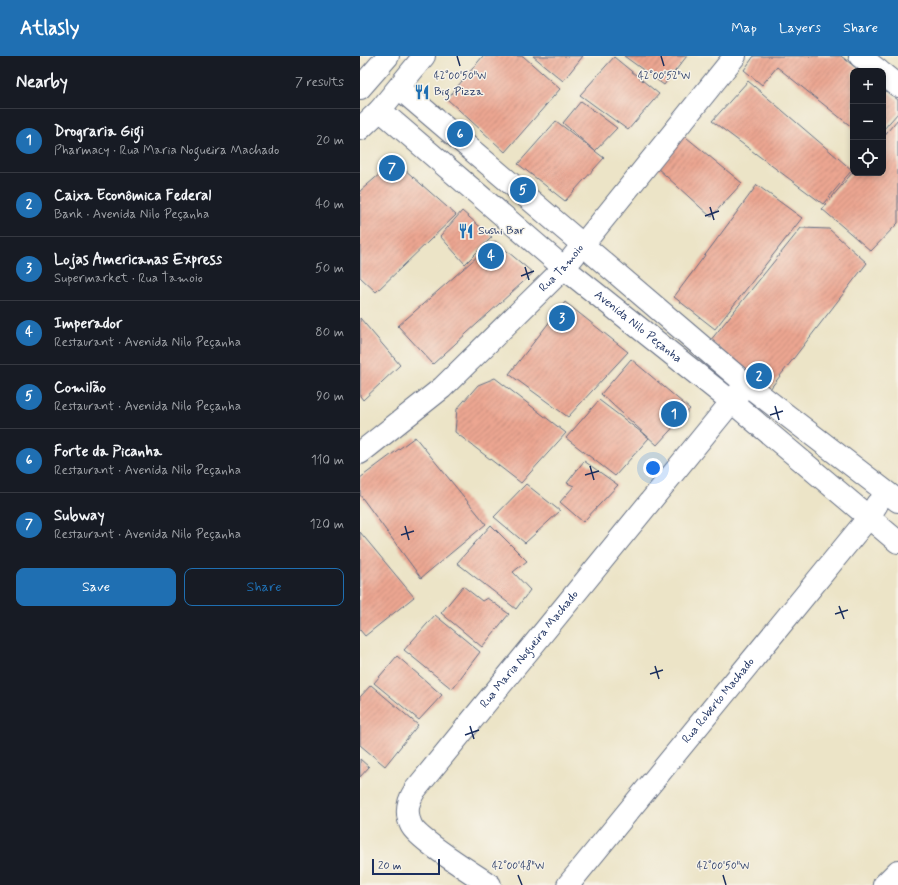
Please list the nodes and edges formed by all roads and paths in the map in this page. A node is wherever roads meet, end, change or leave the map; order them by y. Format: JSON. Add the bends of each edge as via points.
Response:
{"nodes":[{"id":1,"x":388,"y":56,"type":"edge"},
{"id":2,"x":424,"y":56,"type":"edge"},
{"id":3,"x":735,"y":56,"type":"edge"},
{"id":4,"x":860,"y":56,"type":"edge"},
{"id":5,"x":875,"y":68,"type":"edge"},
{"id":6,"x":886,"y":76,"type":"edge"},
{"id":7,"x":898,"y":86,"type":"edge"},
{"id":8,"x":360,"y":88,"type":"edge"},
{"id":9,"x":399,"y":88,"type":"junction"},
{"id":10,"x":380,"y":110,"type":"junction"},
{"id":11,"x":360,"y":129,"type":"edge"},
{"id":12,"x":584,"y":245,"type":"junction"},
{"id":13,"x":564,"y":268,"type":"junction"},
{"id":14,"x":746,"y":384,"type":"junction"},
{"id":15,"x":732,"y":402,"type":"junction"},
{"id":16,"x":360,"y":453,"type":"edge"},
{"id":17,"x":892,"y":496,"type":"edge"},
{"id":18,"x":869,"y":517,"type":"junction"},
{"id":19,"x":898,"y":542,"type":"edge"},
{"id":20,"x":898,"y":872,"type":"edge"},
{"id":21,"x":490,"y":885,"type":"edge"},
{"id":22,"x":568,"y":885,"type":"edge"},
{"id":23,"x":884,"y":885,"type":"edge"}],
"edges":[{"from":1,"to":8,"type":"street"},
{"from":2,"to":9,"type":"street"},
{"from":3,"to":12,"type":"street","name":"Rua Tamoio"},
{"from":4,"to":5,"type":"street"},
{"from":6,"to":7,"type":"street"},
{"from":9,"to":10,"type":"street"},
{"from":9,"to":12,"type":"street"},
{"from":10,"to":11,"type":"street"},
{"from":10,"to":13,"type":"street","name":"Avenida Nilo Peçanha"},
{"from":12,"to":13,"type":"street","name":"Rua Tamoio"},
{"from":12,"to":14,"type":"street"},
{"from":13,"to":15,"type":"street","name":"Avenida Nilo Peçanha"},
{"from":13,"to":16,"type":"street","name":"Rua Tamoio","via":[[442,388]]},
{"from":14,"to":15,"type":"street","name":"Rua Maria Nogueira Machado"},
{"from":14,"to":17,"type":"street"},
{"from":15,"to":18,"type":"street","name":"Avenida Nilo Peçanha"},
{"from":15,"to":21,"type":"street","name":"Rua Maria Nogueira Machado","via":[[408,800],[407,812],[411,826],[423,838]]},
{"from":17,"to":18,"type":"street","name":"Rua Roberto Machado"},
{"from":18,"to":19,"type":"street","name":"Avenida Nilo Peçanha"},
{"from":18,"to":22,"type":"street","name":"Rua Roberto Machado"},
{"from":20,"to":23,"type":"street"}]}
